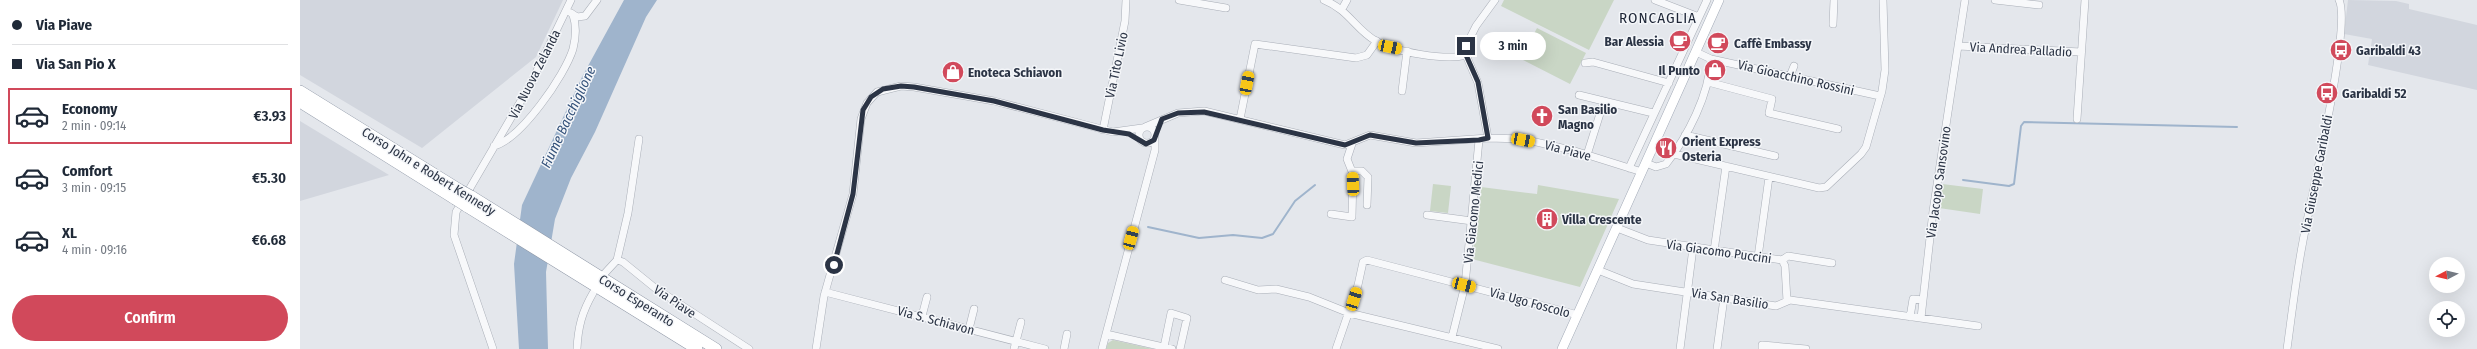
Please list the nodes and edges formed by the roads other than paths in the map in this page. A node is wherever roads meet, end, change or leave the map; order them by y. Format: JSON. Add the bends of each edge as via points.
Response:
{"nodes":[{"id":1,"x":570,"y":0,"type":"edge"},
{"id":2,"x":597,"y":0,"type":"edge"},
{"id":3,"x":1126,"y":0,"type":"edge"},
{"id":4,"x":1179,"y":0,"type":"edge"},
{"id":5,"x":1324,"y":0,"type":"edge"},
{"id":6,"x":1347,"y":0,"type":"edge"},
{"id":7,"x":1495,"y":0,"type":"edge"},
{"id":8,"x":1655,"y":0,"type":"edge"},
{"id":9,"x":1707,"y":0,"type":"edge"},
{"id":10,"x":1834,"y":0,"type":"edge"},
{"id":11,"x":1883,"y":0,"type":"edge"},
{"id":12,"x":1965,"y":0,"type":"edge"},
{"id":13,"x":1995,"y":0,"type":"edge"},
{"id":14,"x":2085,"y":0,"type":"edge"},
{"id":15,"x":2339,"y":0,"type":"edge"},
{"id":16,"x":1717,"y":1,"type":"edge"},
{"id":17,"x":2040,"y":5,"type":"dead end"},
{"id":18,"x":1226,"y":8,"type":"dead end"},
{"id":19,"x":1342,"y":9,"type":"junction"},
{"id":20,"x":566,"y":10,"type":"junction"},
{"id":21,"x":573,"y":15,"type":"junction"},
{"id":22,"x":1699,"y":17,"type":"junction"},
{"id":23,"x":1833,"y":24,"type":"dead end"},
{"id":24,"x":1376,"y":41,"type":"junction"},
{"id":25,"x":1958,"y":46,"type":"junction"},
{"id":26,"x":1407,"y":51,"type":"junction"},
{"id":27,"x":1696,"y":52,"type":"junction"},
{"id":28,"x":2081,"y":52,"type":"junction"},
{"id":29,"x":1466,"y":55,"type":"junction"},
{"id":30,"x":1711,"y":59,"type":"junction"},
{"id":31,"x":1585,"y":63,"type":"dead end"},
{"id":32,"x":1794,"y":66,"type":"dead end"},
{"id":33,"x":1790,"y":76,"type":"junction"},
{"id":34,"x":1708,"y":82,"type":"junction"},
{"id":35,"x":1668,"y":83,"type":"junction"},
{"id":36,"x":300,"y":91,"type":"edge"},
{"id":37,"x":1402,"y":91,"type":"dead end"},
{"id":38,"x":1579,"y":95,"type":"dead end"},
{"id":39,"x":1880,"y":96,"type":"junction"},
{"id":40,"x":1604,"y":101,"type":"junction"},
{"id":41,"x":300,"y":102,"type":"edge"},
{"id":42,"x":1654,"y":114,"type":"junction"},
{"id":43,"x":1162,"y":119,"type":"junction"},
{"id":44,"x":1240,"y":119,"type":"junction"},
{"id":45,"x":2077,"y":119,"type":"dead end"},
{"id":46,"x":1143,"y":128,"type":"junction"},
{"id":47,"x":1838,"y":129,"type":"dead end"},
{"id":48,"x":1103,"y":130,"type":"junction"},
{"id":49,"x":1124,"y":132,"type":"junction"},
{"id":50,"x":1685,"y":134,"type":"junction"},
{"id":51,"x":1155,"y":136,"type":"junction"},
{"id":52,"x":1488,"y":138,"type":"junction"},
{"id":53,"x":639,"y":139,"type":"dead end"},
{"id":54,"x":1479,"y":140,"type":"junction"},
{"id":55,"x":1142,"y":142,"type":"junction"},
{"id":56,"x":1352,"y":144,"type":"junction"},
{"id":57,"x":494,"y":146,"type":"junction"},
{"id":58,"x":1674,"y":154,"type":"junction"},
{"id":59,"x":1587,"y":155,"type":"junction"},
{"id":60,"x":1775,"y":156,"type":"dead end"},
{"id":61,"x":1152,"y":161,"type":"junction"},
{"id":62,"x":1646,"y":163,"type":"junction"},
{"id":63,"x":1726,"y":166,"type":"junction"},
{"id":64,"x":1629,"y":168,"type":"junction"},
{"id":65,"x":1352,"y":171,"type":"junction"},
{"id":66,"x":1642,"y":172,"type":"junction"},
{"id":67,"x":1769,"y":177,"type":"junction"},
{"id":68,"x":458,"y":194,"type":"junction"},
{"id":69,"x":1367,"y":205,"type":"dead end"},
{"id":70,"x":1331,"y":214,"type":"dead end"},
{"id":71,"x":1427,"y":215,"type":"dead end"},
{"id":72,"x":501,"y":222,"type":"junction"},
{"id":73,"x":1472,"y":222,"type":"junction"},
{"id":74,"x":1617,"y":228,"type":"junction"},
{"id":75,"x":1692,"y":248,"type":"junction"},
{"id":76,"x":558,"y":251,"type":"joint"},
{"id":77,"x":1714,"y":251,"type":"junction"},
{"id":78,"x":1758,"y":257,"type":"junction"},
{"id":79,"x":617,"y":260,"type":"junction"},
{"id":80,"x":1782,"y":260,"type":"junction"},
{"id":81,"x":555,"y":262,"type":"joint"},
{"id":82,"x":1832,"y":262,"type":"dead end"},
{"id":83,"x":1598,"y":270,"type":"junction"},
{"id":84,"x":605,"y":273,"type":"dead end"},
{"id":85,"x":1226,"y":280,"type":"dead end"},
{"id":86,"x":1464,"y":285,"type":"junction"},
{"id":87,"x":825,"y":292,"type":"junction"},
{"id":88,"x":1687,"y":292,"type":"junction"},
{"id":89,"x":593,"y":293,"type":"dead end"},
{"id":90,"x":927,"y":297,"type":"dead end"},
{"id":91,"x":1724,"y":298,"type":"junction"},
{"id":92,"x":1923,"y":300,"type":"junction"},
{"id":93,"x":1787,"y":301,"type":"junction"},
{"id":94,"x":974,"y":309,"type":"dead end"},
{"id":95,"x":1349,"y":313,"type":"junction"},
{"id":96,"x":1578,"y":314,"type":"junction"},
{"id":97,"x":922,"y":316,"type":"junction"},
{"id":98,"x":1910,"y":317,"type":"junction"},
{"id":99,"x":1921,"y":318,"type":"junction"},
{"id":100,"x":1021,"y":322,"type":"dead end"},
{"id":101,"x":1978,"y":326,"type":"dead end"},
{"id":102,"x":969,"y":329,"type":"junction"},
{"id":103,"x":1067,"y":334,"type":"dead end"},
{"id":104,"x":1106,"y":334,"type":"junction"},
{"id":105,"x":1452,"y":337,"type":"junction"},
{"id":106,"x":1015,"y":345,"type":"edge"},
{"id":107,"x":1164,"y":347,"type":"junction"},
{"id":108,"x":493,"y":349,"type":"edge"},
{"id":109,"x":577,"y":349,"type":"edge"},
{"id":110,"x":697,"y":349,"type":"edge"},
{"id":111,"x":716,"y":349,"type":"edge"},
{"id":112,"x":749,"y":349,"type":"edge"},
{"id":113,"x":816,"y":349,"type":"edge"},
{"id":114,"x":1046,"y":349,"type":"edge"},
{"id":115,"x":1064,"y":349,"type":"edge"},
{"id":116,"x":1102,"y":349,"type":"edge"},
{"id":117,"x":1172,"y":349,"type":"edge"},
{"id":118,"x":1180,"y":349,"type":"edge"},
{"id":119,"x":1336,"y":349,"type":"edge"},
{"id":120,"x":1498,"y":349,"type":"edge"},
{"id":121,"x":1562,"y":349,"type":"edge"},
{"id":122,"x":1680,"y":349,"type":"edge"},
{"id":123,"x":1717,"y":349,"type":"edge"},
{"id":124,"x":1762,"y":349,"type":"edge"},
{"id":125,"x":1806,"y":349,"type":"edge"},
{"id":126,"x":2287,"y":349,"type":"edge"}],
"edges":[{"from":1,"to":20,"type":"street","name":"Via Nuova Zelanda"},
{"from":2,"to":21,"type":"street","via":[[585,16]]},
{"from":3,"to":48,"type":"street","name":"Via Tito Livio","via":[[1126,21]]},
{"from":4,"to":18,"type":"street"},
{"from":5,"to":19,"type":"street"},
{"from":6,"to":19,"type":"street"},
{"from":7,"to":29,"type":"street","via":[[1467,41]]},
{"from":8,"to":22,"type":"street"},
{"from":9,"to":22,"type":"street"},
{"from":10,"to":23,"type":"street"},
{"from":11,"to":39,"type":"street","via":[[1885,70]]},
{"from":12,"to":25,"type":"street","name":"Via Andrea Palladio"},
{"from":13,"to":17,"type":"street"},
{"from":14,"to":28,"type":"street","name":"Via Andrea Palladio"},
{"from":15,"to":126,"type":"street","name":"Via Giuseppe Garibaldi","via":[[2342,14],[2333,85],[2303,240]]},
{"from":16,"to":27,"type":"main road"},
{"from":19,"to":24,"type":"street"},
{"from":20,"to":21,"type":"street"},
{"from":20,"to":57,"type":"street","name":"Via Nuova Zelanda","via":[[529,87]]},
{"from":21,"to":57,"type":"street","via":[[576,27],[575,40],[565,68],[527,121],[502,143]]},
{"from":22,"to":35,"type":"street"},
{"from":24,"to":26,"type":"street"},
{"from":24,"to":44,"type":"street","via":[[1367,55],[1356,58],[1255,44]]},
{"from":25,"to":28,"type":"street","name":"Via Andrea Palladio"},
{"from":25,"to":92,"type":"street","name":"Via Jacopo Sansovino","via":[[1933,211]]},
{"from":26,"to":29,"type":"street","via":[[1458,58]]},
{"from":26,"to":37,"type":"street"},
{"from":27,"to":30,"type":"street","name":"Via Gioacchino Rossini"},
{"from":27,"to":62,"type":"main road"},
{"from":28,"to":45,"type":"street","name":"Via Andrea Palladio"},
{"from":29,"to":52,"type":"street","via":[[1478,82]]},
{"from":30,"to":33,"type":"street","name":"Via Gioacchino Rossini"},
{"from":30,"to":34,"type":"street"},
{"from":31,"to":35,"type":"street","via":[[1593,62]]},
{"from":32,"to":33,"type":"street"},
{"from":33,"to":39,"type":"street","name":"Via Gioacchino Rossini"},
{"from":34,"to":47,"type":"street","via":[[1772,99],[1769,113]]},
{"from":34,"to":50,"type":"street"},
{"from":35,"to":42,"type":"street"},
{"from":36,"to":68,"type":"highway","name":"Corso John e Robert Kennedy"},
{"from":38,"to":40,"type":"street"},
{"from":39,"to":67,"type":"street","via":[[1864,151],[1829,184],[1819,188]]},
{"from":40,"to":42,"type":"street"},
{"from":40,"to":59,"type":"street"},
{"from":41,"to":68,"type":"highway","name":"Corso John e Robert Kennedy"},
{"from":42,"to":64,"type":"street"},
{"from":43,"to":44,"type":"street","via":[[1178,113],[1195,111]]},
{"from":43,"to":46,"type":"street"},
{"from":43,"to":51,"type":"street"},
{"from":44,"to":56,"type":"street","via":[[1345,145]]},
{"from":46,"to":49,"type":"street"},
{"from":46,"to":51,"type":"street","via":[[1152,128]]},
{"from":46,"to":55,"type":"street","via":[[1139,134]]},
{"from":48,"to":49,"type":"street"},
{"from":48,"to":87,"type":"street","via":[[994,101],[914,87],[901,86],[877,92],[863,110],[849,213]]},
{"from":49,"to":55,"type":"street"},
{"from":50,"to":58,"type":"street"},
{"from":50,"to":60,"type":"street"},
{"from":51,"to":55,"type":"street","via":[[1151,143]]},
{"from":51,"to":61,"type":"street"},
{"from":52,"to":54,"type":"street","name":"Via Piave"},
{"from":52,"to":59,"type":"street","name":"Via Piave","via":[[1533,141]]},
{"from":53,"to":79,"type":"street","via":[[628,213]]},
{"from":54,"to":56,"type":"street","name":"Via Piave","via":[[1416,143],[1370,135]]},
{"from":54,"to":73,"type":"street","name":"Via Giacomo Medici"},
{"from":55,"to":61,"type":"street","via":[[1150,150]]},
{"from":56,"to":65,"type":"street","via":[[1347,159]]},
{"from":57,"to":108,"type":"street","name":"Via Nuova Zelanda","via":[[456,212],[454,222],[454,234]]},
{"from":58,"to":62,"type":"street","via":[[1662,167]]},
{"from":58,"to":63,"type":"street"},
{"from":59,"to":64,"type":"street","name":"Via Piave"},
{"from":61,"to":104,"type":"street"},
{"from":62,"to":66,"type":"main road"},
{"from":63,"to":67,"type":"street"},
{"from":63,"to":77,"type":"street"},
{"from":64,"to":66,"type":"street","name":"Via Piave"},
{"from":65,"to":69,"type":"street","via":[[1362,171],[1368,177]]},
{"from":65,"to":70,"type":"street","via":[[1352,217]]},
{"from":66,"to":74,"type":"main road"},
{"from":67,"to":78,"type":"street"},
{"from":68,"to":72,"type":"highway","name":"Corso John e Robert Kennedy","bridge":true},
{"from":71,"to":73,"type":"street"},
{"from":72,"to":76,"type":"highway","name":"Corso John e Robert Kennedy"},
{"from":72,"to":81,"type":"highway","name":"Corso John e Robert Kennedy"},
{"from":73,"to":86,"type":"street","name":"Via Giacomo Medici"},
{"from":74,"to":75,"type":"street","name":"Via Giacomo Puccini","via":[[1648,240]]},
{"from":74,"to":83,"type":"main road"},
{"from":75,"to":77,"type":"street","name":"Via Giacomo Puccini"},
{"from":75,"to":88,"type":"street"},
{"from":76,"to":111,"type":"highway","name":"Corso Esperanto"},
{"from":77,"to":78,"type":"street","name":"Via Giacomo Puccini"},
{"from":78,"to":80,"type":"street","name":"Via Giacomo Puccini"},
{"from":79,"to":84,"type":"street"},
{"from":79,"to":112,"type":"street","name":"Via Piave"},
{"from":80,"to":82,"type":"street","via":[[1788,256]]},
{"from":80,"to":93,"type":"street","name":"Via Giacomo Puccini","via":[[1785,266]]},
{"from":81,"to":110,"type":"highway","name":"Corso Esperanto"},
{"from":83,"to":88,"type":"street","name":"Via San Basilio","via":[[1634,284]]},
{"from":83,"to":96,"type":"main road"},
{"from":85,"to":95,"type":"street","via":[[1258,290],[1276,289],[1309,297]]},
{"from":86,"to":95,"type":"street","name":"Via Ugo Foscolo","via":[[1367,260],[1363,262]]},
{"from":86,"to":96,"type":"street","name":"Via Ugo Foscolo"},
{"from":86,"to":105,"type":"street","name":"Via Giacomo Medici"},
{"from":87,"to":97,"type":"street","name":"Via S. Schiavon"},
{"from":87,"to":113,"type":"street"},
{"from":88,"to":91,"type":"street","name":"Via San Basilio"},
{"from":88,"to":122,"type":"street"},
{"from":89,"to":109,"type":"street","via":[[581,316]]},
{"from":90,"to":97,"type":"street"},
{"from":91,"to":93,"type":"street","name":"Via San Basilio","via":[[1776,306]]},
{"from":91,"to":123,"type":"street"},
{"from":92,"to":98,"type":"street","via":[[1913,299]]},
{"from":92,"to":99,"type":"street","name":"Via Jacopo Sansovino"},
{"from":93,"to":98,"type":"street","name":"Via San Basilio"},
{"from":94,"to":102,"type":"street"},
{"from":95,"to":105,"type":"street"},
{"from":95,"to":119,"type":"street","name":"Via Ugo Foscolo"},
{"from":96,"to":121,"type":"main road"},
{"from":97,"to":102,"type":"street","name":"Via S. Schiavon"},
{"from":98,"to":99,"type":"street","name":"Via San Basilio"},
{"from":99,"to":101,"type":"street","name":"Via San Basilio"},
{"from":100,"to":106,"type":"street"},
{"from":102,"to":106,"type":"street","name":"Via S. Schiavon"},
{"from":103,"to":115,"type":"street"},
{"from":104,"to":107,"type":"street"},
{"from":104,"to":116,"type":"street"},
{"from":105,"to":120,"type":"street"},
{"from":106,"to":114,"type":"street","name":"Via S. Schiavon"},
{"from":107,"to":117,"type":"street"},
{"from":107,"to":118,"type":"street","via":[[1171,313],[1186,318]]},
{"from":124,"to":125,"type":"street","via":[[1762,345]]}]}
